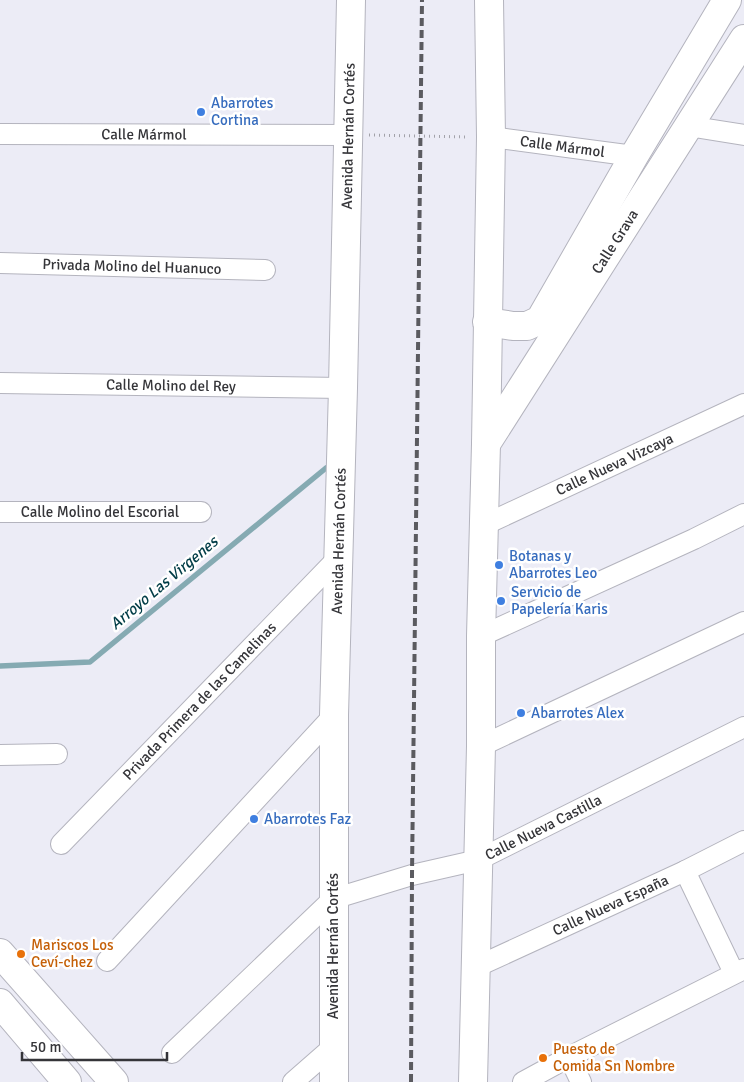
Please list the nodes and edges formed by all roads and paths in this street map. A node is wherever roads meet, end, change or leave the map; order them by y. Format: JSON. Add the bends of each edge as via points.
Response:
{"nodes":[{"id":1,"x":351,"y":0,"type":"edge"},
{"id":2,"x":489,"y":0,"type":"edge"},
{"id":3,"x":727,"y":0,"type":"edge"},
{"id":4,"x":744,"y":40,"type":"edge"},
{"id":5,"x":688,"y":126,"type":"junction"},
{"id":6,"x":0,"y":134,"type":"edge"},
{"id":7,"x":349,"y":135,"type":"junction"},
{"id":8,"x":744,"y":135,"type":"edge"},
{"id":9,"x":491,"y":137,"type":"junction"},
{"id":10,"x":634,"y":156,"type":"junction"},
{"id":11,"x":0,"y":263,"type":"edge"},
{"id":12,"x":265,"y":270,"type":"dead end"},
{"id":13,"x":487,"y":322,"type":"junction"},
{"id":14,"x":0,"y":383,"type":"edge"},
{"id":15,"x":343,"y":388,"type":"junction"},
{"id":16,"x":744,"y":404,"type":"edge"},
{"id":17,"x":486,"y":444,"type":"junction"},
{"id":18,"x":0,"y":512,"type":"edge"},
{"id":19,"x":201,"y":512,"type":"dead end"},
{"id":20,"x":744,"y":514,"type":"edge"},
{"id":21,"x":484,"y":525,"type":"junction"},
{"id":22,"x":338,"y":558,"type":"junction"},
{"id":23,"x":744,"y":622,"type":"edge"},
{"id":24,"x":481,"y":636,"type":"junction"},
{"id":25,"x":334,"y":715,"type":"junction"},
{"id":26,"x":744,"y":727,"type":"edge"},
{"id":27,"x":481,"y":746,"type":"junction"},
{"id":28,"x":57,"y":754,"type":"dead end"},
{"id":29,"x":0,"y":755,"type":"edge"},
{"id":30,"x":744,"y":841,"type":"edge"},
{"id":31,"x":61,"y":844,"type":"dead end"},
{"id":32,"x":478,"y":860,"type":"junction"},
{"id":33,"x":685,"y":871,"type":"junction"},
{"id":34,"x":333,"y":899,"type":"junction"},
{"id":35,"x":0,"y":953,"type":"edge"},
{"id":36,"x":108,"y":961,"type":"dead end"},
{"id":37,"x":476,"y":967,"type":"junction"},
{"id":38,"x":739,"y":971,"type":"edge"},
{"id":39,"x":2,"y":1010,"type":"edge"},
{"id":40,"x":333,"y":1047,"type":"junction"},
{"id":41,"x":172,"y":1053,"type":"dead end"},
{"id":42,"x":570,"y":1057,"type":"junction"},
{"id":43,"x":66,"y":1082,"type":"edge"},
{"id":44,"x":114,"y":1082,"type":"edge"},
{"id":45,"x":293,"y":1082,"type":"edge"},
{"id":46,"x":334,"y":1082,"type":"edge"},
{"id":47,"x":473,"y":1082,"type":"edge"},
{"id":48,"x":523,"y":1082,"type":"edge"},
{"id":49,"x":581,"y":1082,"type":"edge"}],
"edges":[{"from":1,"to":7,"type":"main road","name":"Avenida Hernán Cortés"},
{"from":2,"to":9,"type":"main road"},
{"from":3,"to":10,"type":"main road","name":"Calle Grava"},
{"from":4,"to":5,"type":"main road","name":"Calle Grava"},
{"from":5,"to":8,"type":"street"},
{"from":5,"to":17,"type":"main road","name":"Calle Grava"},
{"from":6,"to":7,"type":"street","name":"Calle Mármol"},
{"from":7,"to":9,"type":"path"},
{"from":7,"to":15,"type":"main road","name":"Avenida Hernán Cortés"},
{"from":9,"to":10,"type":"street","name":"Calle Mármol"},
{"from":9,"to":13,"type":"main road"},
{"from":10,"to":13,"type":"main road","name":"Calle Grava","via":[[540,320],[527,326]]},
{"from":11,"to":12,"type":"street","name":"Privada Molino del Huanuco"},
{"from":13,"to":17,"type":"main road"},
{"from":14,"to":15,"type":"street","name":"Calle Molino del Rey"},
{"from":15,"to":22,"type":"main road","name":"Avenida Hernán Cortés"},
{"from":16,"to":21,"type":"street","name":"Calle Nueva Vizcaya"},
{"from":17,"to":21,"type":"main road"},
{"from":18,"to":19,"type":"street","name":"Calle Molino del Escorial"},
{"from":20,"to":24,"type":"street"},
{"from":21,"to":24,"type":"main road"},
{"from":22,"to":25,"type":"main road","name":"Avenida Hernán Cortés"},
{"from":22,"to":31,"type":"street","name":"Privada Primera de las Camelinas"},
{"from":23,"to":27,"type":"street"},
{"from":24,"to":27,"type":"main road"},
{"from":25,"to":34,"type":"main road","name":"Avenida Hernán Cortés"},
{"from":25,"to":36,"type":"street"},
{"from":26,"to":32,"type":"street","name":"Calle Nueva Castilla"},
{"from":27,"to":32,"type":"main road"},
{"from":28,"to":29,"type":"street"},
{"from":30,"to":33,"type":"street","name":"Calle Nueva España"},
{"from":32,"to":34,"type":"street","name":"Calle Nueva Castilla","via":[[412,875]]},
{"from":32,"to":37,"type":"main road"},
{"from":33,"to":37,"type":"street","name":"Calle Nueva España"},
{"from":33,"to":38,"type":"street"},
{"from":34,"to":40,"type":"main road","name":"Avenida Hernán Cortés"},
{"from":34,"to":41,"type":"street"},
{"from":35,"to":44,"type":"main road"},
{"from":37,"to":47,"type":"main road"},
{"from":38,"to":42,"type":"street"},
{"from":39,"to":43,"type":"main road"},
{"from":40,"to":45,"type":"street"},
{"from":40,"to":46,"type":"main road","name":"Avenida Hernán Cortés"},
{"from":42,"to":48,"type":"street"},
{"from":42,"to":49,"type":"street"}]}
